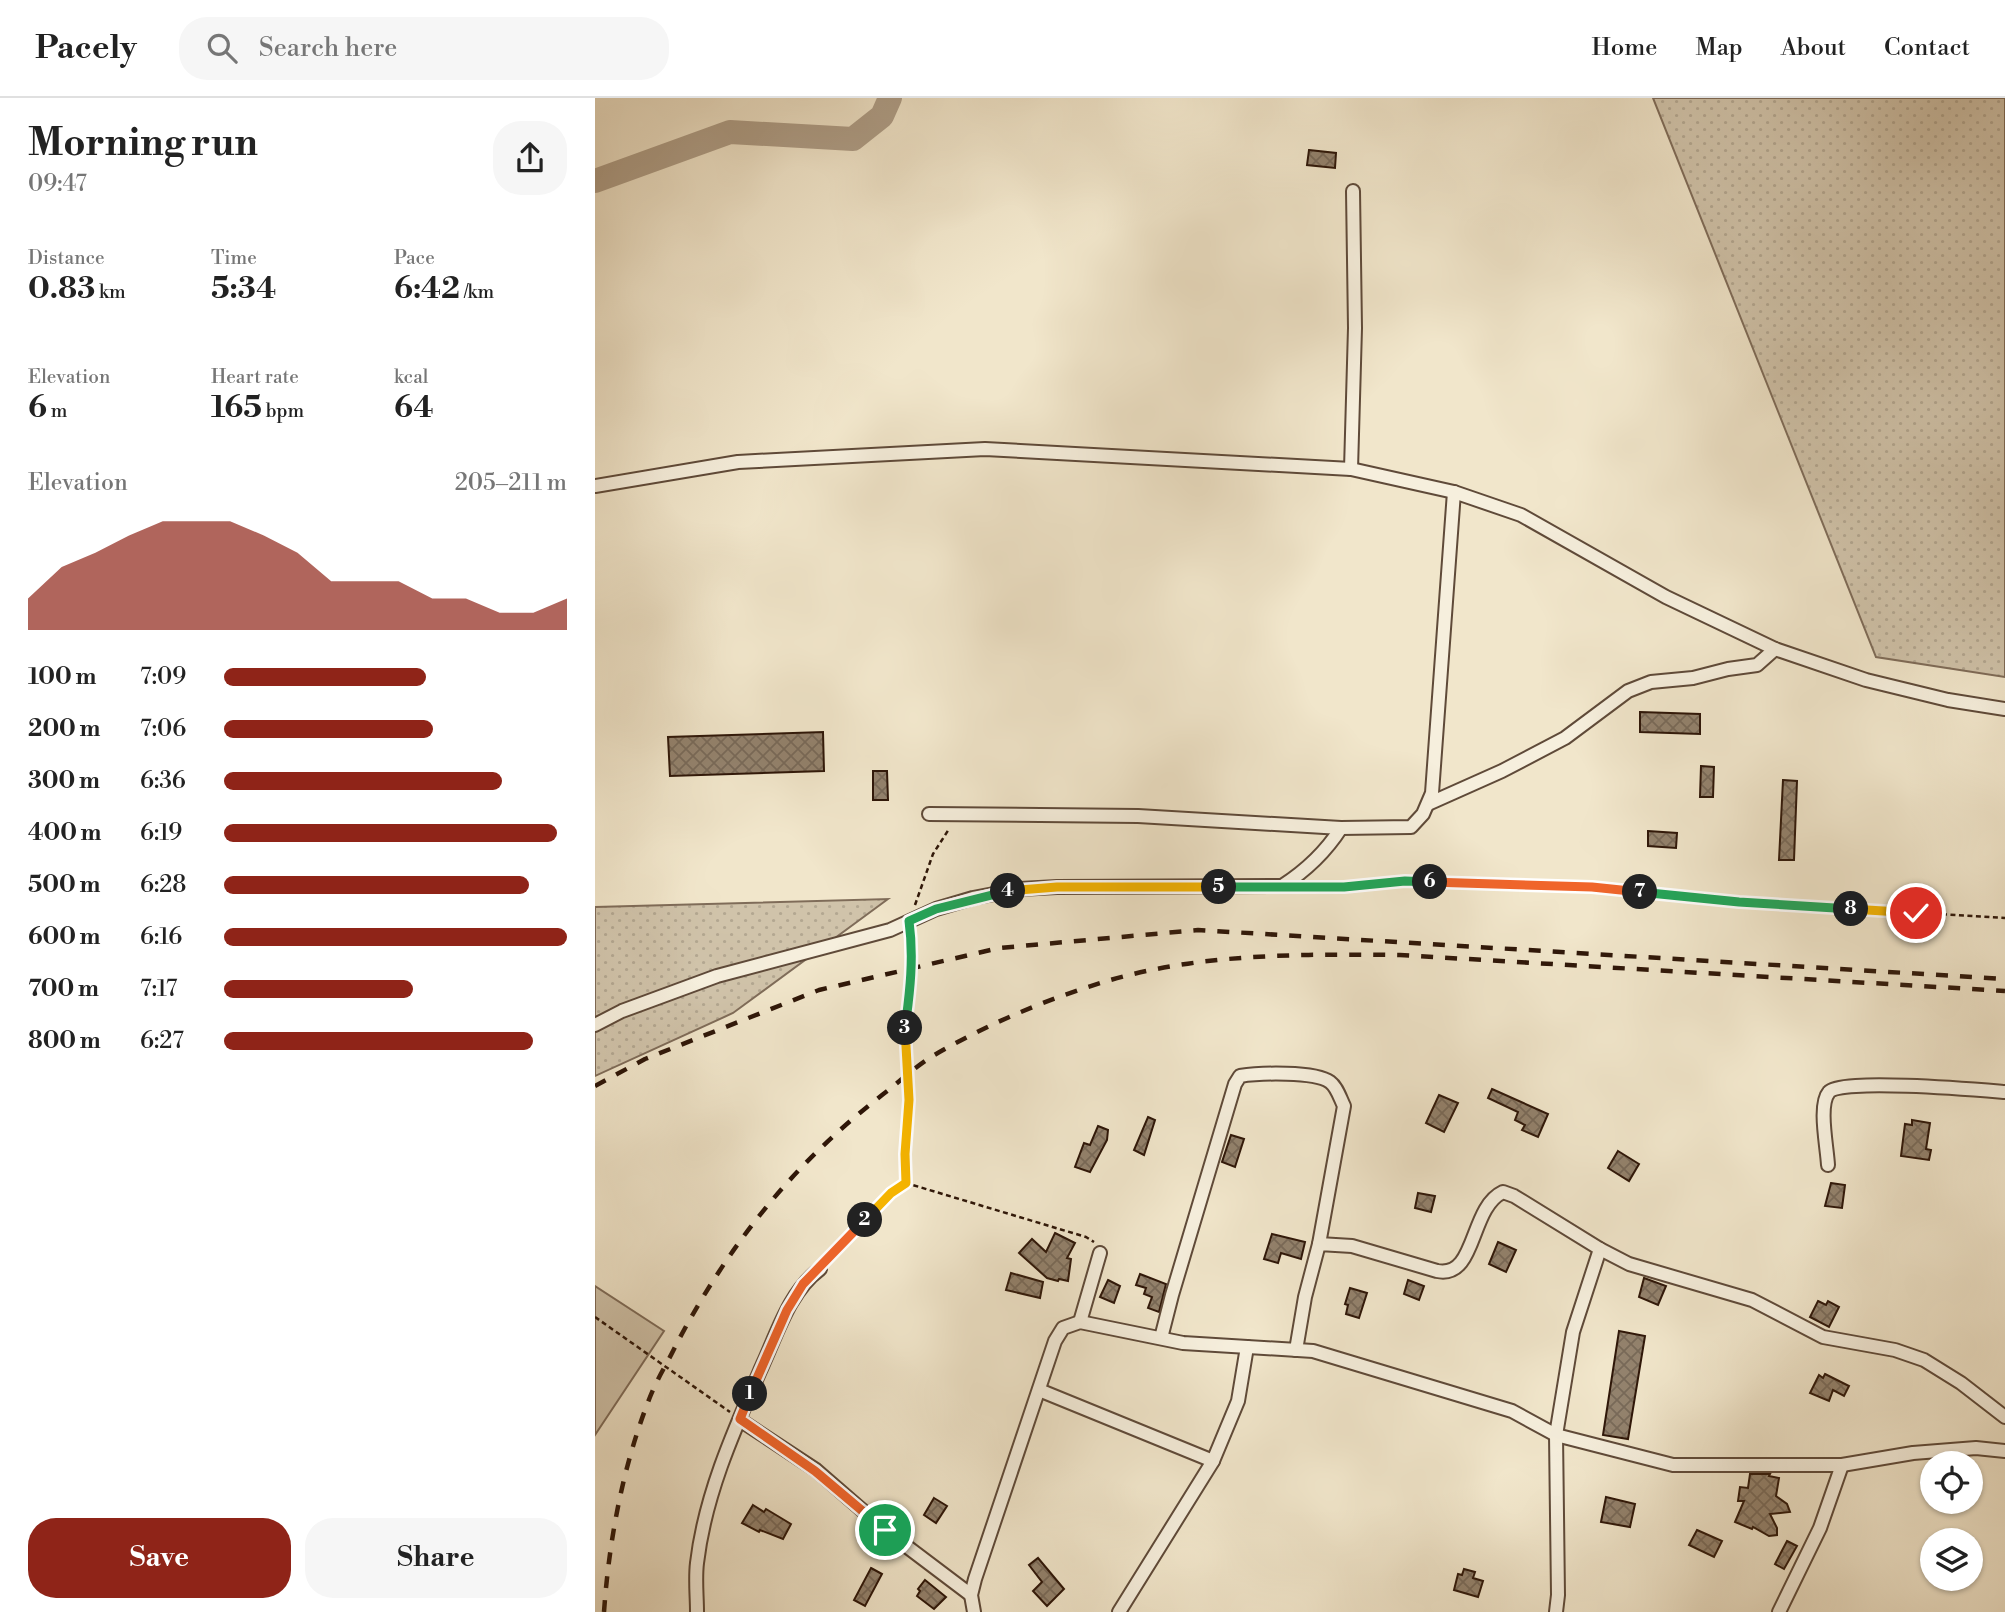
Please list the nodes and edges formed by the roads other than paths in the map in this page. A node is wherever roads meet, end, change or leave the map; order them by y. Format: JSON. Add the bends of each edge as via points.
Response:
{"nodes":[{"id":1,"x":1353,"y":191,"type":"dead end"},
{"id":2,"x":1351,"y":469,"type":"junction"},
{"id":3,"x":595,"y":486,"type":"edge"},
{"id":4,"x":1454,"y":492,"type":"junction"},
{"id":5,"x":1775,"y":649,"type":"junction"},
{"id":6,"x":2005,"y":709,"type":"edge"},
{"id":7,"x":1428,"y":804,"type":"junction"},
{"id":8,"x":929,"y":814,"type":"dead end"},
{"id":9,"x":1341,"y":828,"type":"junction"},
{"id":10,"x":595,"y":1025,"type":"edge"},
{"id":11,"x":2005,"y":1092,"type":"edge"},
{"id":12,"x":1828,"y":1165,"type":"dead end"},
{"id":13,"x":1319,"y":1244,"type":"junction"},
{"id":14,"x":1599,"y":1249,"type":"junction"},
{"id":15,"x":1100,"y":1253,"type":"road end"},
{"id":16,"x":820,"y":1269,"type":"road end"},
{"id":17,"x":1080,"y":1322,"type":"junction"},
{"id":18,"x":1161,"y":1338,"type":"junction"},
{"id":19,"x":1247,"y":1347,"type":"junction"},
{"id":20,"x":1296,"y":1350,"type":"junction"},
{"id":21,"x":1039,"y":1390,"type":"junction"},
{"id":22,"x":2005,"y":1417,"type":"edge"},
{"id":23,"x":740,"y":1419,"type":"junction"},
{"id":24,"x":1556,"y":1435,"type":"junction"},
{"id":25,"x":2005,"y":1451,"type":"edge"},
{"id":26,"x":1213,"y":1461,"type":"junction"},
{"id":27,"x":1842,"y":1465,"type":"junction"},
{"id":28,"x":971,"y":1605,"type":"edge"},
{"id":29,"x":697,"y":1612,"type":"edge"},
{"id":30,"x":1119,"y":1612,"type":"edge"},
{"id":31,"x":1556,"y":1612,"type":"edge"},
{"id":32,"x":1779,"y":1612,"type":"edge"}],
"edges":[{"from":1,"to":2,"type":"street"},
{"from":2,"to":3,"type":"street","via":[[985,449],[738,462]]},
{"from":2,"to":4,"type":"street"},
{"from":4,"to":5,"type":"street","via":[[1521,515],[1667,597]]},
{"from":4,"to":7,"type":"street"},
{"from":5,"to":6,"type":"street","via":[[1865,680]]},
{"from":5,"to":7,"type":"street","via":[[1757,665],[1651,682],[1628,691],[1565,738]]},
{"from":7,"to":9,"type":"street","via":[[1411,827]]},
{"from":8,"to":9,"type":"street","via":[[1138,816]]},
{"from":9,"to":10,"type":"street","via":[[1328,849],[1282,886],[1020,889],[973,898],[890,930],[717,976]]},
{"from":11,"to":12,"type":"street","via":[[1861,1085],[1833,1088],[1822,1110]]},
{"from":13,"to":14,"type":"street","via":[[1352,1246],[1437,1270],[1455,1270],[1494,1196],[1503,1192]]},
{"from":13,"to":18,"type":"street","via":[[1344,1106],[1338,1092],[1330,1082],[1313,1076],[1240,1076]]},
{"from":13,"to":20,"type":"street"},
{"from":14,"to":22,"type":"street","via":[[1629,1264],[1752,1300],[1823,1336],[1924,1360]]},
{"from":14,"to":24,"type":"street","via":[[1573,1332]]},
{"from":15,"to":17,"type":"street"},
{"from":16,"to":23,"type":"street","via":[[803,1284],[787,1310]]},
{"from":17,"to":18,"type":"street"},
{"from":17,"to":21,"type":"street","via":[[1063,1328]]},
{"from":18,"to":19,"type":"street"},
{"from":19,"to":20,"type":"street"},
{"from":19,"to":26,"type":"street","via":[[1238,1401]]},
{"from":20,"to":24,"type":"street","via":[[1313,1351],[1512,1410]]},
{"from":21,"to":26,"type":"street"},
{"from":21,"to":28,"type":"street"},
{"from":23,"to":28,"type":"street","via":[[815,1471]]},
{"from":23,"to":29,"type":"street","via":[[710,1500],[697,1565]]},
{"from":24,"to":27,"type":"street","via":[[1673,1465]]},
{"from":24,"to":31,"type":"street"},
{"from":25,"to":27,"type":"street","via":[[1976,1448],[1913,1453]]},
{"from":26,"to":30,"type":"street"},
{"from":27,"to":32,"type":"street","via":[[1820,1528]]}]}
